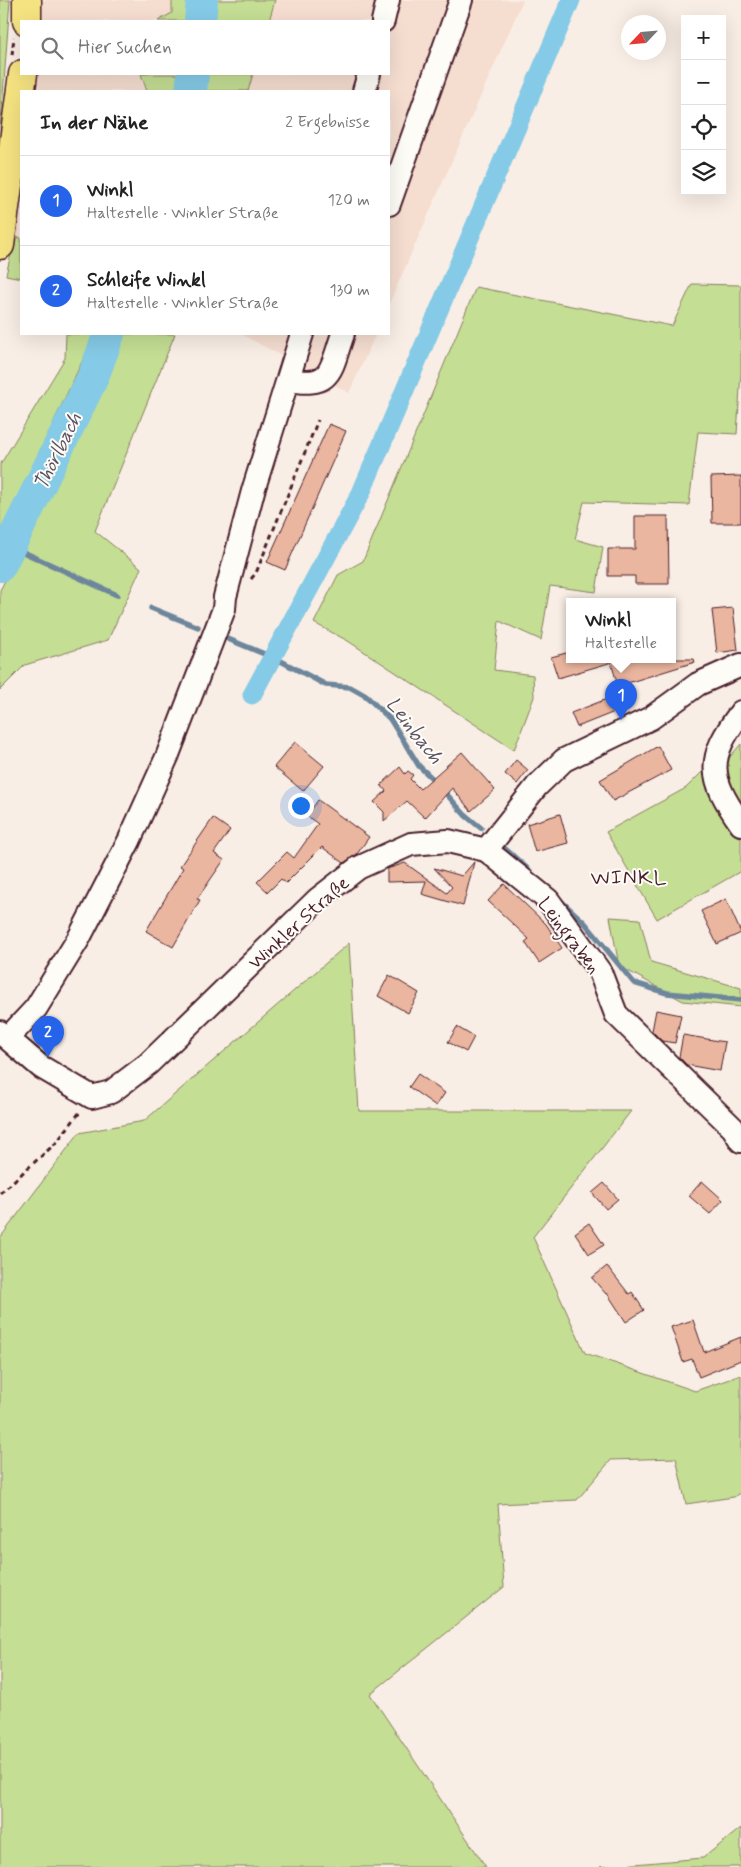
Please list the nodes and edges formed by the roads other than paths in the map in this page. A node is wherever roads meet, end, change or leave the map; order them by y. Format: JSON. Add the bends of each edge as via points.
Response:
{"nodes":[{"id":1,"x":27,"y":0,"type":"edge"},
{"id":2,"x":388,"y":0,"type":"edge"},
{"id":3,"x":461,"y":0,"type":"edge"},
{"id":4,"x":27,"y":20,"type":"edge"},
{"id":5,"x":383,"y":20,"type":"edge"},
{"id":6,"x":23,"y":75,"type":"edge"},
{"id":7,"x":369,"y":75,"type":"edge"},
{"id":8,"x":21,"y":90,"type":"edge"},
{"id":9,"x":364,"y":90,"type":"edge"},
{"id":10,"x":20,"y":96,"type":"edge"},
{"id":11,"x":390,"y":201,"type":"edge"},
{"id":12,"x":0,"y":245,"type":"edge"},
{"id":13,"x":302,"y":335,"type":"edge"},
{"id":14,"x":343,"y":335,"type":"edge"},
{"id":15,"x":289,"y":380,"type":"junction"},
{"id":16,"x":741,"y":666,"type":"edge"},
{"id":17,"x":741,"y":712,"type":"edge"},
{"id":18,"x":741,"y":824,"type":"edge"},
{"id":19,"x":486,"y":850,"type":"junction"},
{"id":20,"x":4,"y":1035,"type":"edge"},
{"id":21,"x":741,"y":1141,"type":"edge"}],
"edges":[{"from":1,"to":4,"type":"main road"},
{"from":2,"to":5,"type":"street"},
{"from":3,"to":11,"type":"street"},
{"from":6,"to":8,"type":"main road"},
{"from":7,"to":9,"type":"street"},
{"from":10,"to":12,"type":"main road"},
{"from":13,"to":15,"type":"street"},
{"from":14,"to":15,"type":"street","via":[[329,371],[318,382]]},
{"from":15,"to":20,"type":"street","via":[[253,491],[224,609],[167,757],[129,841],[79,938],[36,1008]]},
{"from":16,"to":19,"type":"street","via":[[698,684],[651,718],[564,760],[537,786]]},
{"from":17,"to":18,"type":"street","via":[[725,733],[714,764],[719,789]]},
{"from":19,"to":20,"type":"street","name":"Winkler Straße","via":[[448,841],[411,844],[358,868],[318,900],[148,1064],[111,1092],[92,1097],[41,1068]]},
{"from":19,"to":21,"type":"street","name":"Leingraben","via":[[548,900],[600,972],[616,1014],[733,1128]]}]}
